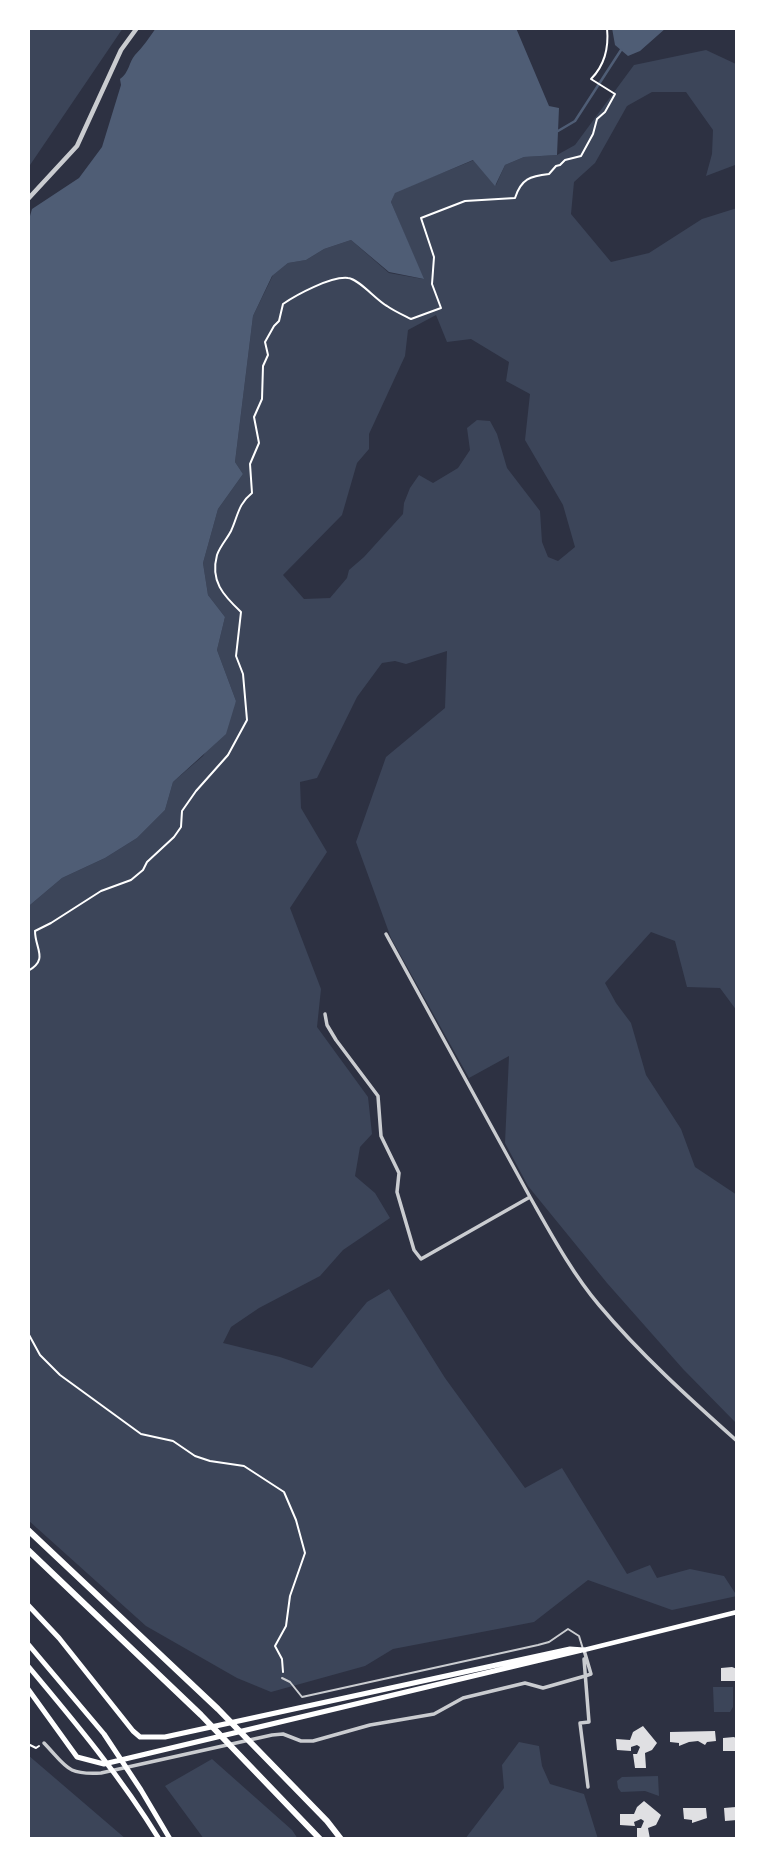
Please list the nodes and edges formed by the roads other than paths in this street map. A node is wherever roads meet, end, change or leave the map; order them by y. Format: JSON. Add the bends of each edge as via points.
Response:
{"nodes":[{"id":1,"x":137,"y":28,"type":"edge"},
{"id":2,"x":28,"y":199,"type":"edge"},
{"id":3,"x":386,"y":934,"type":"dead end"},
{"id":4,"x":325,"y":1014,"type":"dead end"},
{"id":5,"x":530,"y":1196,"type":"junction"},
{"id":6,"x":737,"y":1441,"type":"edge"},
{"id":7,"x":28,"y":1530,"type":"edge"},
{"id":8,"x":28,"y":1550,"type":"edge"},
{"id":9,"x":28,"y":1605,"type":"edge"},
{"id":10,"x":737,"y":1612,"type":"edge"},
{"id":11,"x":28,"y":1644,"type":"edge"},
{"id":12,"x":584,"y":1650,"type":"junction"},
{"id":13,"x":28,"y":1666,"type":"edge"},
{"id":14,"x":585,"y":1676,"type":"junction"},
{"id":15,"x":282,"y":1678,"type":"road end"},
{"id":16,"x":28,"y":1689,"type":"edge"},
{"id":17,"x":44,"y":1744,"type":"road end"},
{"id":18,"x":588,"y":1787,"type":"dead end"},
{"id":19,"x":159,"y":1839,"type":"edge"},
{"id":20,"x":170,"y":1839,"type":"edge"},
{"id":21,"x":320,"y":1839,"type":"edge"},
{"id":22,"x":341,"y":1839,"type":"edge"}],
"edges":[{"from":1,"to":2,"type":"street","via":[[121,50],[77,146]]},
{"from":3,"to":5,"type":"street"},
{"from":4,"to":5,"type":"street","via":[[336,1040],[378,1096],[381,1136],[398,1173],[397,1192],[414,1250],[421,1259]]},
{"from":5,"to":6,"type":"street","via":[[598,1305]]},
{"from":7,"to":22,"type":"highway","via":[[218,1709]]},
{"from":8,"to":21,"type":"highway","via":[[201,1715]]},
{"from":9,"to":12,"type":"highway","via":[[125,1723],[149,1738],[570,1649]]},
{"from":10,"to":12,"type":"main road"},
{"from":11,"to":20,"type":"highway","via":[[104,1734]]},
{"from":12,"to":14,"type":"street"},
{"from":12,"to":15,"type":"lane","via":[[579,1636],[568,1629],[538,1645],[302,1697]]},
{"from":12,"to":16,"type":"highway","via":[[104,1764],[78,1757]]},
{"from":13,"to":19,"type":"highway","via":[[94,1744]]},
{"from":14,"to":17,"type":"street","via":[[543,1688],[525,1683],[463,1698],[434,1714],[313,1741],[272,1735],[101,1773],[69,1770]]},
{"from":14,"to":18,"type":"street","via":[[589,1723],[580,1723]]}]}
